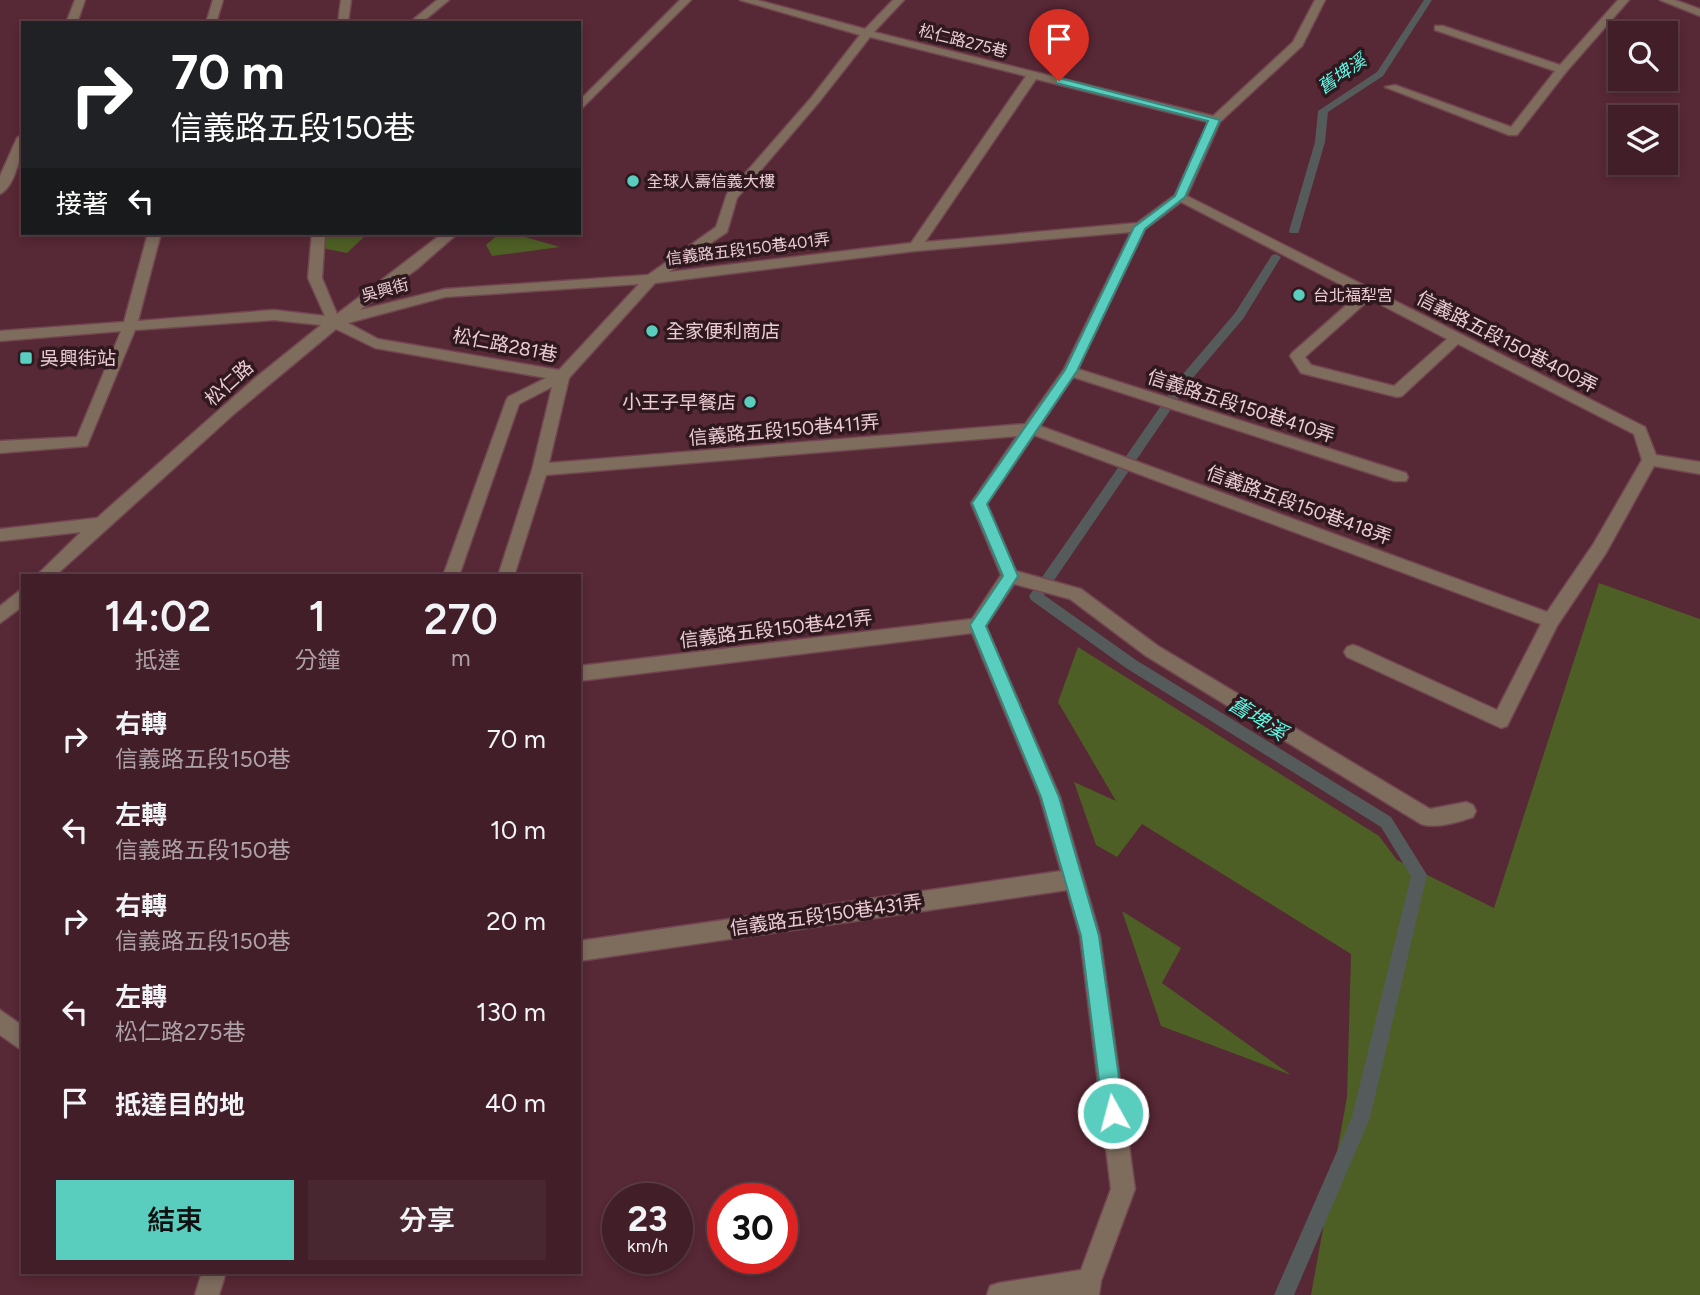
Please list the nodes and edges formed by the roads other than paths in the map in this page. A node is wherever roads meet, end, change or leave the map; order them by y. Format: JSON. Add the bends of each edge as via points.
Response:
{"nodes":[{"id":1,"x":80,"y":0,"type":"edge"},
{"id":2,"x":218,"y":0,"type":"edge"},
{"id":3,"x":346,"y":0,"type":"edge"},
{"id":4,"x":444,"y":0,"type":"edge"},
{"id":5,"x":686,"y":0,"type":"edge"},
{"id":6,"x":745,"y":0,"type":"edge"},
{"id":7,"x":899,"y":0,"type":"edge"},
{"id":8,"x":1320,"y":0,"type":"edge"},
{"id":9,"x":1624,"y":0,"type":"edge"},
{"id":10,"x":1665,"y":0,"type":"edge"},
{"id":11,"x":1700,"y":13,"type":"edge"},
{"id":12,"x":72,"y":21,"type":"edge"},
{"id":13,"x":212,"y":21,"type":"edge"},
{"id":14,"x":343,"y":21,"type":"edge"},
{"id":15,"x":417,"y":21,"type":"edge"},
{"id":16,"x":1439,"y":29,"type":"dead end"},
{"id":17,"x":867,"y":33,"type":"junction"},
{"id":18,"x":1562,"y":70,"type":"junction"},
{"id":19,"x":1033,"y":75,"type":"junction"},
{"id":20,"x":1391,"y":87,"type":"dead end"},
{"id":21,"x":581,"y":106,"type":"edge"},
{"id":22,"x":1215,"y":120,"type":"junction"},
{"id":23,"x":21,"y":143,"type":"edge"},
{"id":24,"x":0,"y":190,"type":"edge"},
{"id":25,"x":1180,"y":197,"type":"junction"},
{"id":26,"x":1140,"y":227,"type":"junction"},
{"id":27,"x":153,"y":235,"type":"edge"},
{"id":28,"x":318,"y":235,"type":"edge"},
{"id":29,"x":449,"y":235,"type":"edge"},
{"id":30,"x":915,"y":247,"type":"junction"},
{"id":31,"x":651,"y":279,"type":"junction"},
{"id":32,"x":1368,"y":293,"type":"junction"},
{"id":33,"x":334,"y":322,"type":"junction"},
{"id":34,"x":130,"y":328,"type":"junction"},
{"id":35,"x":0,"y":336,"type":"edge"},
{"id":36,"x":1455,"y":339,"type":"junction"},
{"id":37,"x":1070,"y":371,"type":"junction"},
{"id":38,"x":562,"y":376,"type":"junction"},
{"id":39,"x":1032,"y":429,"type":"junction"},
{"id":40,"x":0,"y":447,"type":"edge"},
{"id":41,"x":1650,"y":460,"type":"junction"},
{"id":42,"x":1700,"y":468,"type":"edge"},
{"id":43,"x":540,"y":470,"type":"junction"},
{"id":44,"x":1400,"y":477,"type":"dead end"},
{"id":45,"x":102,"y":524,"type":"junction"},
{"id":46,"x":0,"y":535,"type":"edge"},
{"id":47,"x":46,"y":574,"type":"edge"},
{"id":48,"x":452,"y":574,"type":"edge"},
{"id":49,"x":507,"y":574,"type":"edge"},
{"id":50,"x":1010,"y":576,"type":"junction"},
{"id":51,"x":21,"y":597,"type":"edge"},
{"id":52,"x":0,"y":615,"type":"edge"},
{"id":53,"x":1551,"y":621,"type":"junction"},
{"id":54,"x":977,"y":625,"type":"junction"},
{"id":55,"x":1353,"y":652,"type":"dead end"},
{"id":56,"x":581,"y":674,"type":"edge"},
{"id":57,"x":1466,"y":811,"type":"dead end"},
{"id":58,"x":1074,"y":879,"type":"junction"},
{"id":59,"x":581,"y":951,"type":"edge"},
{"id":60,"x":0,"y":1021,"type":"edge"},
{"id":61,"x":21,"y":1038,"type":"edge"},
{"id":62,"x":213,"y":1274,"type":"edge"},
{"id":63,"x":1088,"y":1288,"type":"edge"},
{"id":64,"x":207,"y":1295,"type":"edge"},
{"id":65,"x":999,"y":1295,"type":"edge"}],
"edges":[{"from":1,"to":12,"type":"street"},
{"from":2,"to":13,"type":"street"},
{"from":3,"to":14,"type":"street"},
{"from":4,"to":15,"type":"street"},
{"from":5,"to":21,"type":"street"},
{"from":6,"to":17,"type":"street","name":"松仁路275巷"},
{"from":7,"to":17,"type":"street","name":"信義路五段150巷401弄"},
{"from":8,"to":22,"type":"street","via":[[1298,44]]},
{"from":9,"to":18,"type":"street"},
{"from":10,"to":11,"type":"street"},
{"from":16,"to":18,"type":"street"},
{"from":17,"to":19,"type":"street","name":"松仁路275巷"},
{"from":17,"to":31,"type":"street","name":"信義路五段150巷401弄","via":[[731,197],[722,229]]},
{"from":18,"to":20,"type":"street","via":[[1513,132]]},
{"from":19,"to":22,"type":"street","name":"松仁路275巷"},
{"from":19,"to":30,"type":"street"},
{"from":22,"to":25,"type":"street"},
{"from":23,"to":24,"type":"street"},
{"from":25,"to":26,"type":"street"},
{"from":25,"to":32,"type":"street","name":"信義路五段150巷400弄"},
{"from":26,"to":30,"type":"street","name":"信義路五段150巷401弄"},
{"from":26,"to":37,"type":"street"},
{"from":27,"to":34,"type":"street"},
{"from":28,"to":33,"type":"street","via":[[316,278]]},
{"from":29,"to":33,"type":"street","name":"松仁路","via":[[417,265]]},
{"from":30,"to":31,"type":"street","name":"信義路五段150巷401弄"},
{"from":31,"to":33,"type":"street","name":"吳興街","via":[[444,293]]},
{"from":31,"to":38,"type":"street"},
{"from":32,"to":36,"type":"street","name":"信義路五段150巷400弄"},
{"from":32,"to":36,"type":"street","via":[[1297,356],[1306,369],[1397,392]]},
{"from":33,"to":34,"type":"street","name":"吳興街","via":[[274,314]]},
{"from":33,"to":38,"type":"street","name":"松仁路281巷","via":[[375,343]]},
{"from":33,"to":45,"type":"street","name":"松仁路"},
{"from":34,"to":35,"type":"street","name":"吳興街"},
{"from":34,"to":40,"type":"street","via":[[82,442]]},
{"from":36,"to":41,"type":"street","name":"信義路五段150巷400弄","via":[[1640,431]]},
{"from":37,"to":39,"type":"street"},
{"from":37,"to":44,"type":"street","name":"信義路五段150巷410弄"},
{"from":38,"to":43,"type":"street"},
{"from":38,"to":48,"type":"street","name":"松仁路281巷","via":[[513,401]]},
{"from":39,"to":43,"type":"street","name":"信義路五段150巷411弄"},
{"from":39,"to":50,"type":"street","via":[[979,503]]},
{"from":39,"to":53,"type":"street","name":"信義路五段150巷418弄"},
{"from":41,"to":42,"type":"street"},
{"from":41,"to":53,"type":"street","via":[[1600,548]]},
{"from":43,"to":49,"type":"street"},
{"from":45,"to":46,"type":"street"},
{"from":45,"to":47,"type":"street","name":"松仁路"},
{"from":50,"to":54,"type":"street"},
{"from":50,"to":57,"type":"street","via":[[1075,594],[1152,651],[1428,818]]},
{"from":51,"to":52,"type":"street"},
{"from":53,"to":55,"type":"street","via":[[1501,720]]},
{"from":54,"to":56,"type":"street","name":"信義路五段150巷421弄"},
{"from":54,"to":58,"type":"street","via":[[1050,797]]},
{"from":58,"to":59,"type":"street","name":"信義路五段150巷431弄"},
{"from":58,"to":63,"type":"street","via":[[1090,936],[1124,1189]]},
{"from":60,"to":61,"type":"street"},
{"from":62,"to":64,"type":"street"},
{"from":63,"to":65,"type":"street"}]}
